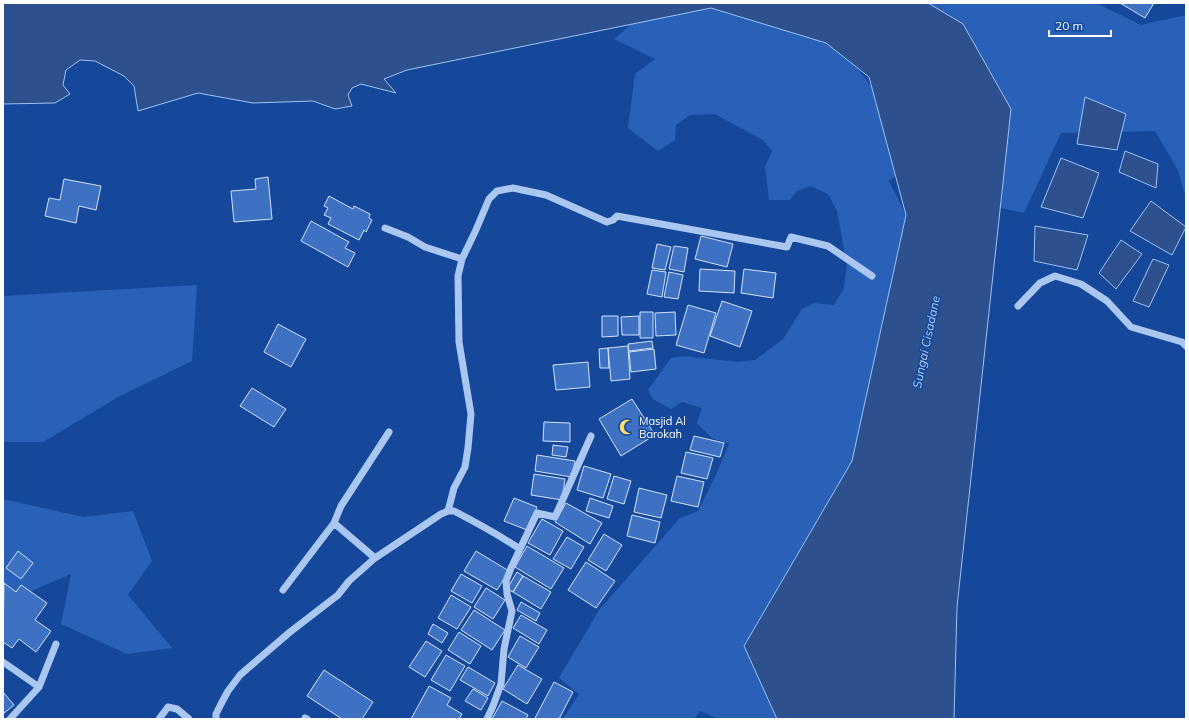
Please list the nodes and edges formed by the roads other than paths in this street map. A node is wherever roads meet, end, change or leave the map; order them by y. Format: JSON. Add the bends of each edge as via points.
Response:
{"nodes":[{"id":1,"x":385,"y":228,"type":"dead end"},
{"id":2,"x":462,"y":259,"type":"junction"},
{"id":3,"x":872,"y":276,"type":"dead end"},
{"id":4,"x":1018,"y":306,"type":"dead end"},
{"id":5,"x":1186,"y":346,"type":"edge"},
{"id":6,"x":389,"y":432,"type":"dead end"},
{"id":7,"x":591,"y":436,"type":"dead end"},
{"id":8,"x":448,"y":511,"type":"junction"},
{"id":9,"x":334,"y":523,"type":"junction"},
{"id":10,"x":520,"y":548,"type":"junction"},
{"id":11,"x":375,"y":558,"type":"junction"},
{"id":12,"x":283,"y":590,"type":"dead end"},
{"id":13,"x":56,"y":644,"type":"dead end"},
{"id":14,"x":3,"y":662,"type":"edge"},
{"id":15,"x":39,"y":687,"type":"junction"},
{"id":16,"x":10,"y":719,"type":"edge"},
{"id":17,"x":159,"y":719,"type":"edge"},
{"id":18,"x":189,"y":719,"type":"edge"},
{"id":19,"x":216,"y":719,"type":"edge"},
{"id":20,"x":487,"y":719,"type":"edge"}],
"edges":[{"from":1,"to":2,"type":"street","via":[[425,247]]},
{"from":2,"to":3,"type":"street","via":[[489,199],[497,191],[513,188],[546,196],[608,222],[617,216],[787,247],[791,237],[806,240],[828,246]]},
{"from":2,"to":8,"type":"street","via":[[458,276],[459,342],[470,414],[465,468],[454,488]]},
{"from":4,"to":5,"type":"street","via":[[1040,283],[1055,276],[1081,284],[1107,301],[1131,327],[1182,342]]},
{"from":6,"to":9,"type":"street","via":[[341,506]]},
{"from":7,"to":10,"type":"street","via":[[555,517],[537,512]]},
{"from":8,"to":10,"type":"street","via":[[454,511]]},
{"from":8,"to":11,"type":"street"},
{"from":9,"to":11,"type":"street"},
{"from":9,"to":12,"type":"street"},
{"from":10,"to":20,"type":"street","via":[[506,581],[512,611],[504,649],[501,684]]},
{"from":11,"to":19,"type":"street","via":[[349,581],[338,595],[240,675],[228,691]]},
{"from":13,"to":15,"type":"street"},
{"from":14,"to":15,"type":"street"},
{"from":15,"to":16,"type":"street"},
{"from":17,"to":18,"type":"street","via":[[168,707],[177,709]]}]}
